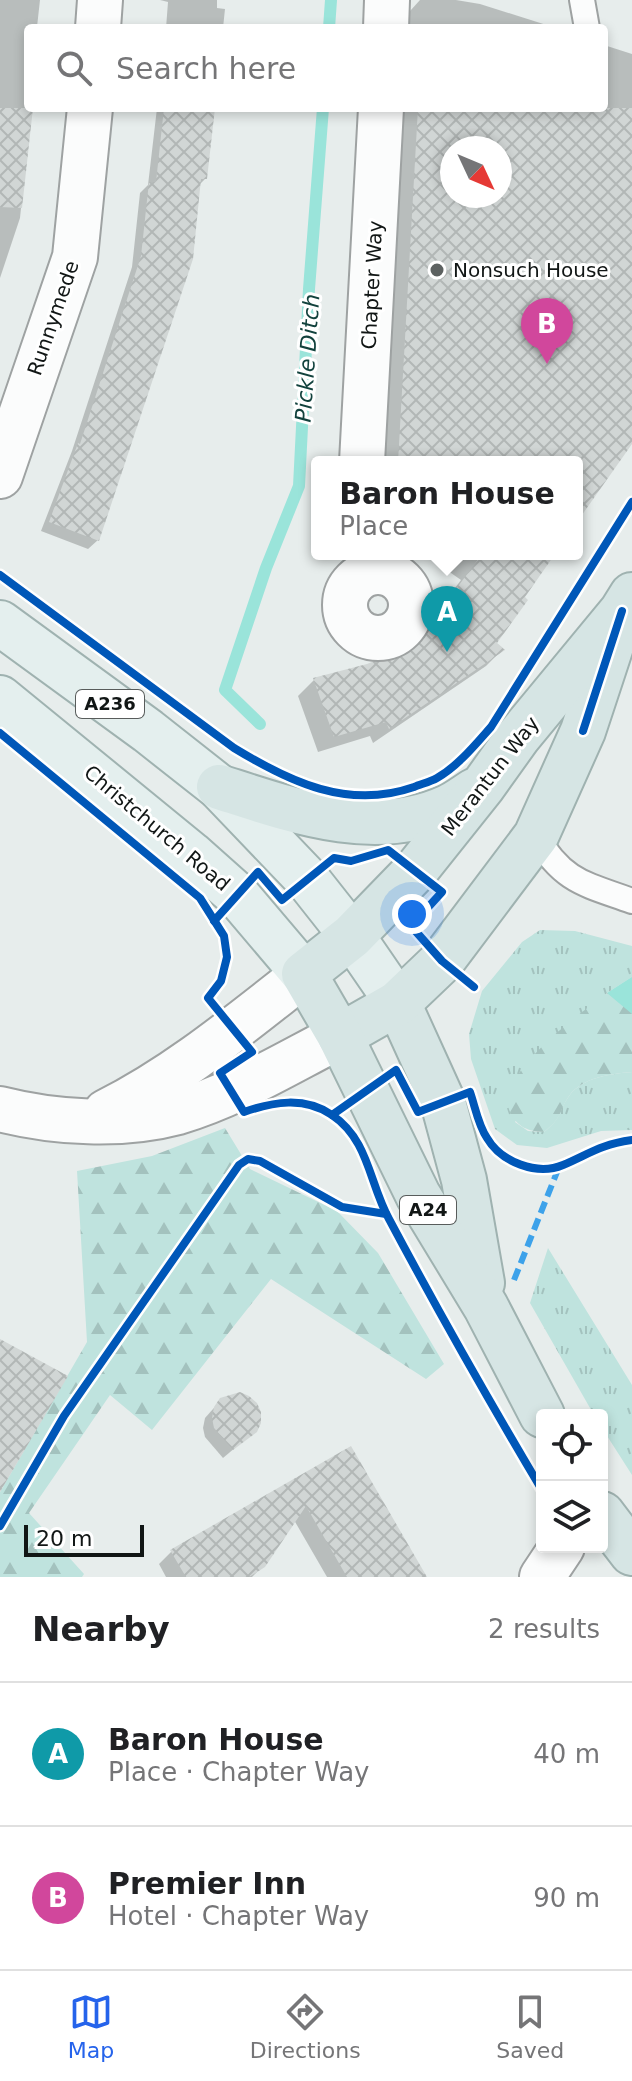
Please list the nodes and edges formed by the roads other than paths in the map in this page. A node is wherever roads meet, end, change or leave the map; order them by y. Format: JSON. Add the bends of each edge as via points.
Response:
{"nodes":[{"id":1,"x":100,"y":0,"type":"edge"},
{"id":2,"x":387,"y":0,"type":"edge"},
{"id":3,"x":582,"y":0,"type":"edge"},
{"id":4,"x":98,"y":24,"type":"edge"},
{"id":5,"x":386,"y":24,"type":"edge"},
{"id":6,"x":586,"y":24,"type":"edge"},
{"id":7,"x":90,"y":112,"type":"edge"},
{"id":8,"x":381,"y":112,"type":"edge"},
{"id":9,"x":362,"y":456,"type":"edge"},
{"id":10,"x":0,"y":476,"type":"edge"},
{"id":11,"x":627,"y":603,"type":"edge"},
{"id":12,"x":0,"y":623,"type":"edge"},
{"id":13,"x":0,"y":698,"type":"edge"},
{"id":14,"x":518,"y":737,"type":"junction"},
{"id":15,"x":483,"y":786,"type":"junction"},
{"id":16,"x":219,"y":787,"type":"junction"},
{"id":17,"x":536,"y":836,"type":"junction"},
{"id":18,"x":632,"y":901,"type":"edge"},
{"id":19,"x":352,"y":936,"type":"junction"},
{"id":20,"x":304,"y":974,"type":"junction"},
{"id":21,"x":398,"y":1003,"type":"junction"},
{"id":22,"x":340,"y":1036,"type":"junction"},
{"id":23,"x":0,"y":1109,"type":"edge"},
{"id":24,"x":90,"y":1121,"type":"junction"},
{"id":25,"x":486,"y":1307,"type":"junction"},
{"id":26,"x":539,"y":1409,"type":"edge"},
{"id":27,"x":608,"y":1522,"type":"edge"},
{"id":28,"x":558,"y":1553,"type":"edge"},
{"id":29,"x":632,"y":1553,"type":"edge"},
{"id":30,"x":542,"y":1577,"type":"edge"}],
"edges":[{"from":1,"to":4,"type":"street"},
{"from":2,"to":5,"type":"street"},
{"from":3,"to":6,"type":"lane"},
{"from":7,"to":10,"type":"street","name":"Runnymede","via":[[75,257]]},
{"from":8,"to":9,"type":"street","name":"Chapter Way"},
{"from":11,"to":14,"type":"highway","name":"Merantun Way"},
{"from":11,"to":17,"type":"highway","name":"Merantun Way","via":[[583,731]]},
{"from":12,"to":16,"type":"main road","name":"Christchurch Road","number":"A236"},
{"from":13,"to":20,"type":"main road","name":"Christchurch Road","via":[[237,895]]},
{"from":14,"to":15,"type":"highway","name":"Merantun Way"},
{"from":14,"to":17,"type":"highway","via":[[511,761],[513,784]]},
{"from":15,"to":16,"type":"highway","via":[[448,808],[368,822],[342,821]]},
{"from":15,"to":19,"type":"highway","name":"Merantun Way","via":[[416,870]]},
{"from":16,"to":19,"type":"main road","name":"Christchurch Road","number":"A236","via":[[297,868]]},
{"from":17,"to":18,"type":"lane","via":[[550,859],[571,877]]},
{"from":17,"to":21,"type":"highway","name":"Merantun Way","via":[[442,961]]},
{"from":19,"to":20,"type":"highway","name":"Merantun Way"},
{"from":19,"to":21,"type":"main road","name":"Christchurch Road","number":"A236"},
{"from":20,"to":22,"type":"highway","name":"Christchurch Road","number":"A24"},
{"from":20,"to":24,"type":"street","via":[[201,1055]]},
{"from":21,"to":22,"type":"highway","name":"Merantun Way"},
{"from":21,"to":25,"type":"highway","name":"Christchurch Road","number":"A24","via":[[443,1102],[464,1180]]},
{"from":22,"to":24,"type":"street","via":[[231,1092],[177,1112]]},
{"from":22,"to":25,"type":"highway","name":"Christchurch Road","number":"A24","via":[[418,1195]]},
{"from":23,"to":24,"type":"street"},
{"from":25,"to":26,"type":"highway","name":"Christchurch Road","number":"A24"},
{"from":27,"to":29,"type":"highway"},
{"from":28,"to":30,"type":"street"}]}
